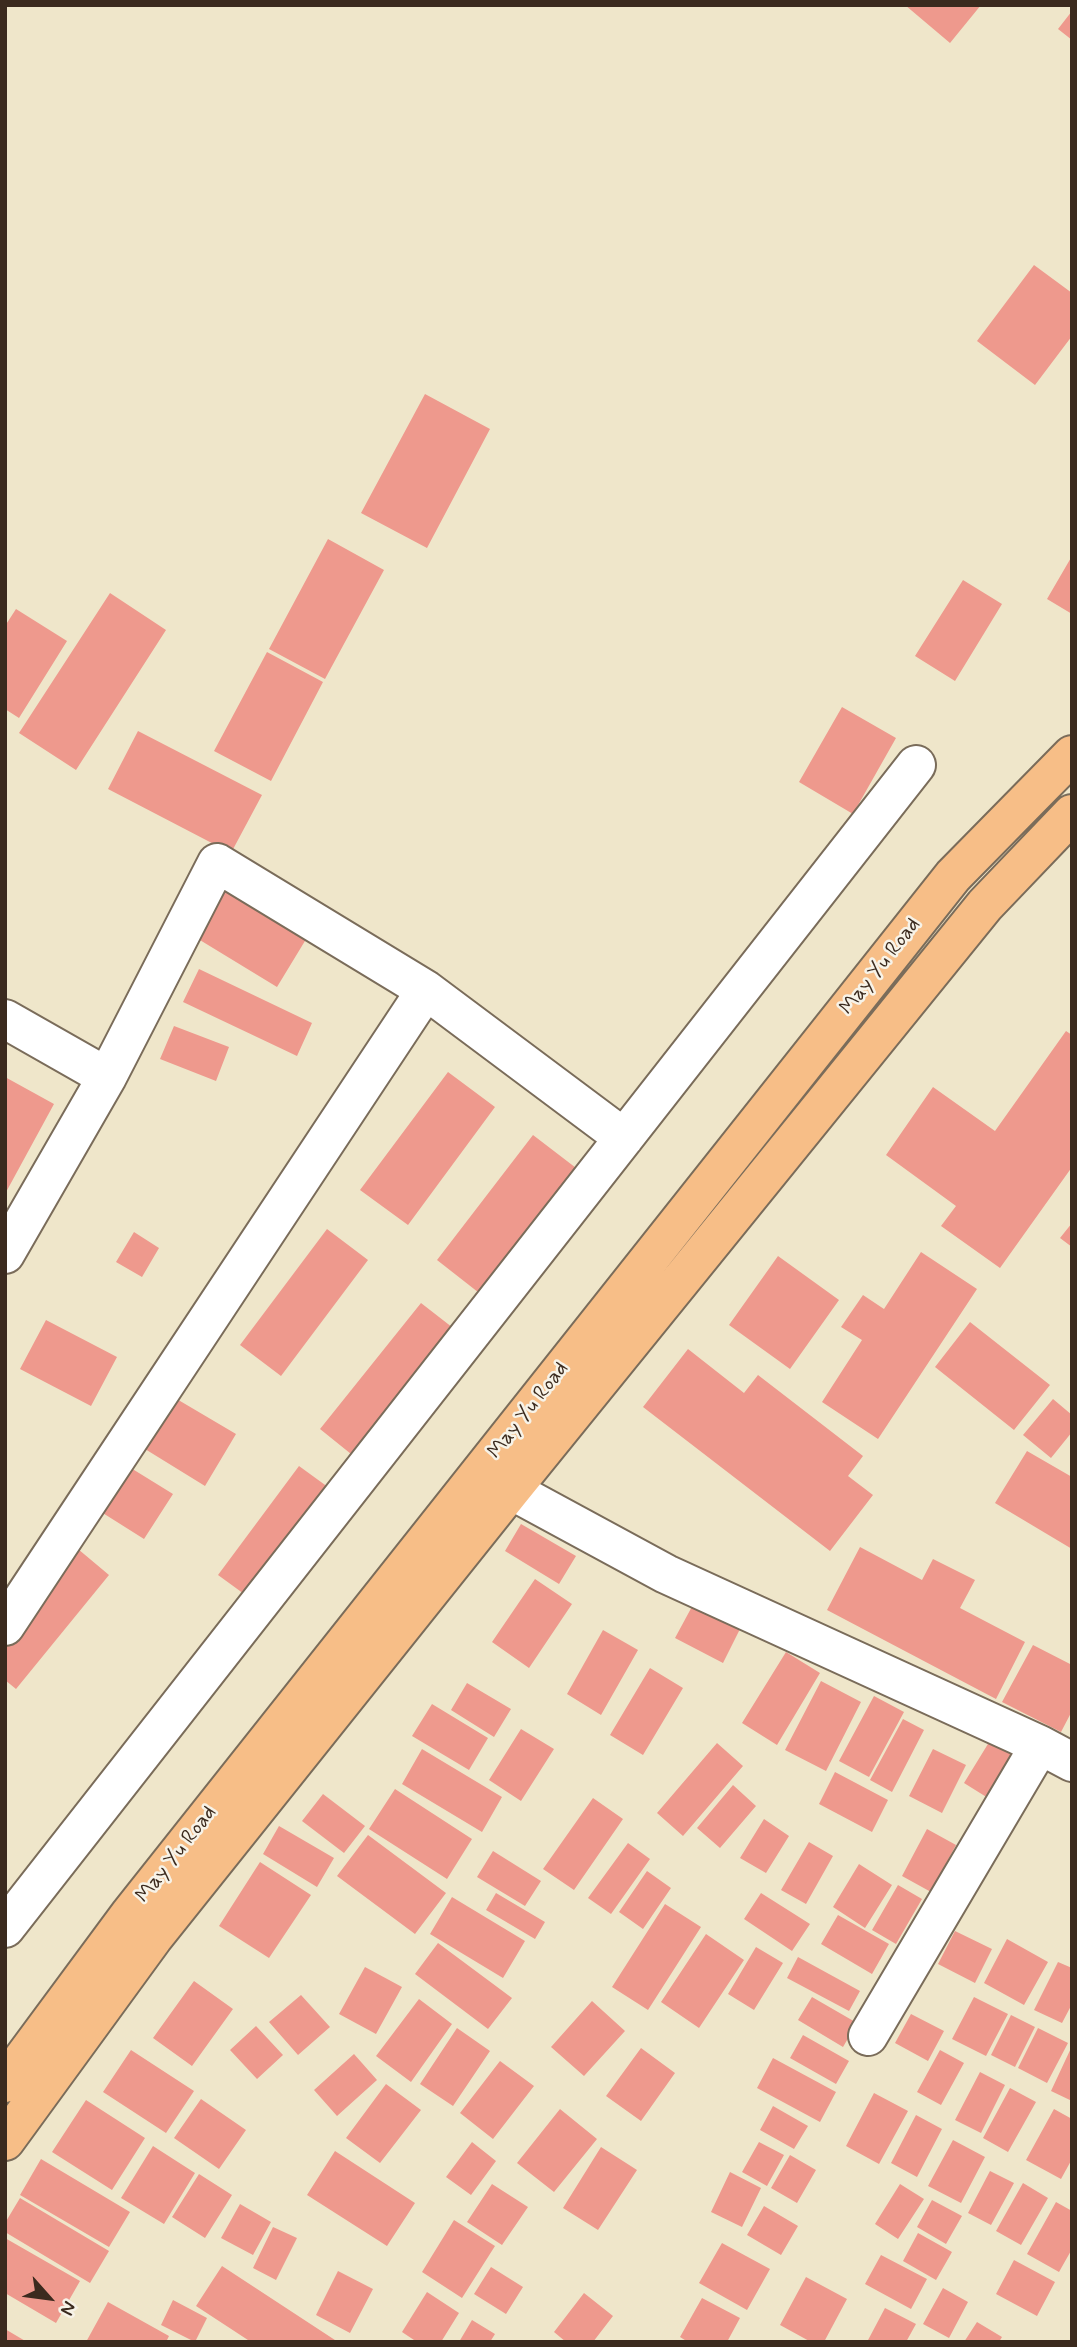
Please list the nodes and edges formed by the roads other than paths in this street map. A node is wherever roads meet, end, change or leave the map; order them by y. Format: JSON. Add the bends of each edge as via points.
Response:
{"nodes":[{"id":1,"x":1072,"y":755,"type":"edge"},
{"id":2,"x":916,"y":765,"type":"dead end"},
{"id":3,"x":1072,"y":814,"type":"edge"},
{"id":4,"x":426,"y":990,"type":"junction"},
{"id":5,"x":5,"y":1019,"type":"edge"},
{"id":6,"x":107,"y":1077,"type":"junction"},
{"id":7,"x":624,"y":1138,"type":"junction"},
{"id":8,"x":5,"y":1254,"type":"edge"},
{"id":9,"x":511,"y":1490,"type":"junction"},
{"id":10,"x":5,"y":1626,"type":"edge"},
{"id":11,"x":1056,"y":1754,"type":"edge"},
{"id":12,"x":5,"y":1928,"type":"edge"},
{"id":13,"x":868,"y":2036,"type":"dead end"},
{"id":14,"x":12,"y":2061,"type":"edge"},
{"id":15,"x":5,"y":2141,"type":"edge"}],
"edges":[{"from":1,"to":14,"type":"main road","name":"May Yu Road","via":[[953,876]]},
{"from":2,"to":7,"type":"street"},
{"from":3,"to":9,"type":"main road","name":"May Yu Road","via":[[985,905]]},
{"from":4,"to":6,"type":"street","via":[[217,863]]},
{"from":4,"to":7,"type":"street"},
{"from":4,"to":10,"type":"street"},
{"from":5,"to":6,"type":"street"},
{"from":6,"to":8,"type":"street"},
{"from":7,"to":12,"type":"street"},
{"from":9,"to":11,"type":"street","via":[[666,1574]]},
{"from":9,"to":15,"type":"main road","name":"May Yu Road","via":[[153,1938]]},
{"from":11,"to":13,"type":"street"}]}
